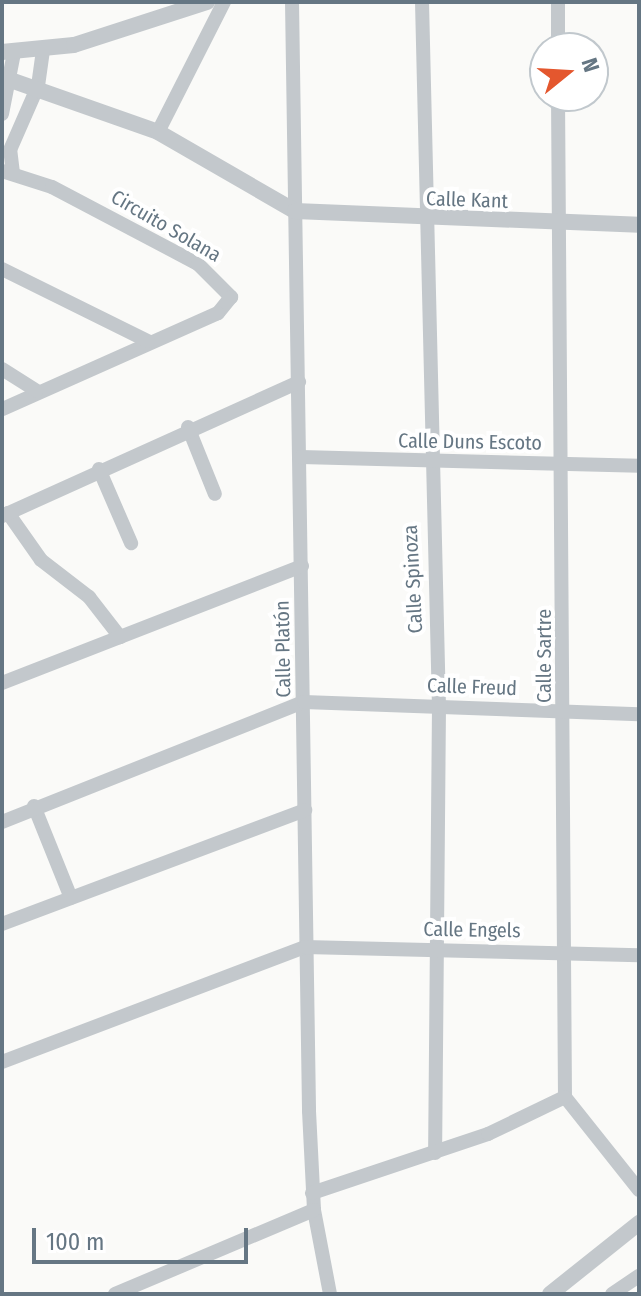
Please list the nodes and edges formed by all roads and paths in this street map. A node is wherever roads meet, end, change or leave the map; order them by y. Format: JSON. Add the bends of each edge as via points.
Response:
{"nodes":[{"id":1,"x":207,"y":2,"type":"edge"},
{"id":2,"x":224,"y":2,"type":"edge"},
{"id":3,"x":292,"y":2,"type":"edge"},
{"id":4,"x":422,"y":2,"type":"edge"},
{"id":5,"x":558,"y":2,"type":"edge"},
{"id":6,"x":558,"y":32,"type":"edge"},
{"id":7,"x":8,"y":52,"type":"edge"},
{"id":8,"x":43,"y":52,"type":"junction"},
{"id":9,"x":7,"y":78,"type":"edge"},
{"id":10,"x":38,"y":86,"type":"junction"},
{"id":11,"x":558,"y":112,"type":"edge"},
{"id":12,"x":2,"y":114,"type":"edge"},
{"id":13,"x":158,"y":132,"type":"junction"},
{"id":14,"x":7,"y":172,"type":"edge"},
{"id":15,"x":295,"y":211,"type":"junction"},
{"id":16,"x":422,"y":219,"type":"junction"},
{"id":17,"x":558,"y":223,"type":"junction"},
{"id":18,"x":639,"y":225,"type":"edge"},
{"id":19,"x":2,"y":269,"type":"edge"},
{"id":20,"x":148,"y":341,"type":"junction"},
{"id":21,"x":2,"y":369,"type":"edge"},
{"id":22,"x":299,"y":382,"type":"junction"},
{"id":23,"x":37,"y":391,"type":"junction"},
{"id":24,"x":2,"y":409,"type":"edge"},
{"id":25,"x":188,"y":427,"type":"junction"},
{"id":26,"x":301,"y":457,"type":"junction"},
{"id":27,"x":428,"y":462,"type":"junction"},
{"id":28,"x":562,"y":464,"type":"junction"},
{"id":29,"x":639,"y":466,"type":"edge"},
{"id":30,"x":99,"y":469,"type":"junction"},
{"id":31,"x":215,"y":494,"type":"dead end"},
{"id":32,"x":5,"y":514,"type":"edge"},
{"id":33,"x":131,"y":543,"type":"dead end"},
{"id":34,"x":302,"y":566,"type":"junction"},
{"id":35,"x":120,"y":637,"type":"junction"},
{"id":36,"x":2,"y":683,"type":"edge"},
{"id":37,"x":304,"y":702,"type":"junction"},
{"id":38,"x":439,"y":706,"type":"junction"},
{"id":39,"x":564,"y":711,"type":"junction"},
{"id":40,"x":639,"y":714,"type":"edge"},
{"id":41,"x":34,"y":806,"type":"junction"},
{"id":42,"x":305,"y":810,"type":"junction"},
{"id":43,"x":2,"y":822,"type":"edge"},
{"id":44,"x":71,"y":898,"type":"junction"},
{"id":45,"x":2,"y":924,"type":"edge"},
{"id":46,"x":305,"y":947,"type":"junction"},
{"id":47,"x":434,"y":949,"type":"junction"},
{"id":48,"x":565,"y":952,"type":"junction"},
{"id":49,"x":639,"y":955,"type":"edge"},
{"id":50,"x":2,"y":1062,"type":"edge"},
{"id":51,"x":565,"y":1097,"type":"junction"},
{"id":52,"x":435,"y":1153,"type":"junction"},
{"id":53,"x":639,"y":1190,"type":"edge"},
{"id":54,"x":312,"y":1193,"type":"junction"},
{"id":55,"x":314,"y":1210,"type":"junction"},
{"id":56,"x":639,"y":1223,"type":"edge"},
{"id":57,"x":639,"y":1276,"type":"edge"},
{"id":58,"x":115,"y":1294,"type":"edge"},
{"id":59,"x":330,"y":1294,"type":"edge"},
{"id":60,"x":550,"y":1294,"type":"edge"},
{"id":61,"x":612,"y":1294,"type":"edge"}],
"edges":[{"from":1,"to":8,"type":"street"},
{"from":2,"to":13,"type":"street"},
{"from":3,"to":15,"type":"street","name":"Calle Platón"},
{"from":4,"to":16,"type":"street","name":"Calle Spinoza"},
{"from":5,"to":6,"type":"street"},
{"from":7,"to":8,"type":"street"},
{"from":7,"to":9,"type":"street"},
{"from":8,"to":10,"type":"street","name":"Circuito Solana"},
{"from":9,"to":10,"type":"street"},
{"from":9,"to":12,"type":"street"},
{"from":10,"to":13,"type":"street"},
{"from":10,"to":14,"type":"street","name":"Circuito Solana","via":[[10,150]]},
{"from":11,"to":17,"type":"street","name":"Calle Sartre"},
{"from":13,"to":15,"type":"street"},
{"from":14,"to":20,"type":"street","name":"Circuito Solana","via":[[97,209],[221,280],[231,297],[226,309]]},
{"from":15,"to":16,"type":"street","name":"Calle Kant"},
{"from":15,"to":22,"type":"street","name":"Calle Platón"},
{"from":16,"to":17,"type":"street","name":"Calle Kant"},
{"from":16,"to":27,"type":"street","name":"Calle Spinoza"},
{"from":17,"to":18,"type":"street","name":"Calle Kant"},
{"from":17,"to":28,"type":"street","name":"Calle Sartre"},
{"from":19,"to":20,"type":"street"},
{"from":20,"to":23,"type":"street","name":"Circuito Solana"},
{"from":21,"to":23,"type":"street"},
{"from":22,"to":25,"type":"street"},
{"from":22,"to":26,"type":"street","name":"Calle Platón"},
{"from":23,"to":24,"type":"street","name":"Circuito Solana"},
{"from":25,"to":30,"type":"street"},
{"from":25,"to":31,"type":"street"},
{"from":26,"to":27,"type":"street","name":"Calle Duns Escoto"},
{"from":26,"to":34,"type":"street","name":"Calle Platón"},
{"from":27,"to":28,"type":"street","name":"Calle Duns Escoto"},
{"from":27,"to":38,"type":"street","name":"Calle Spinoza"},
{"from":28,"to":29,"type":"street","name":"Calle Duns Escoto"},
{"from":28,"to":39,"type":"street","name":"Calle Sartre"},
{"from":30,"to":32,"type":"street"},
{"from":30,"to":33,"type":"street"},
{"from":32,"to":35,"type":"street","via":[[41,560],[89,597]]},
{"from":34,"to":35,"type":"street"},
{"from":34,"to":37,"type":"street","name":"Calle Platón"},
{"from":35,"to":36,"type":"street"},
{"from":37,"to":38,"type":"street","name":"Calle Freud"},
{"from":37,"to":41,"type":"street"},
{"from":37,"to":42,"type":"street","name":"Calle Platón"},
{"from":38,"to":39,"type":"street","name":"Calle Freud"},
{"from":38,"to":47,"type":"street","name":"Calle Spinoza"},
{"from":39,"to":40,"type":"street","name":"Calle Freud"},
{"from":39,"to":48,"type":"street","name":"Calle Sartre"},
{"from":41,"to":43,"type":"street"},
{"from":41,"to":44,"type":"street"},
{"from":42,"to":44,"type":"street"},
{"from":42,"to":46,"type":"street","name":"Calle Platón"},
{"from":44,"to":45,"type":"street"},
{"from":46,"to":47,"type":"street","name":"Calle Engels"},
{"from":46,"to":50,"type":"street"},
{"from":46,"to":54,"type":"street","name":"Calle Platón"},
{"from":47,"to":48,"type":"street","name":"Calle Engels"},
{"from":47,"to":52,"type":"street","name":"Calle Spinoza"},
{"from":48,"to":49,"type":"street","name":"Calle Engels"},
{"from":48,"to":51,"type":"street","name":"Calle Sartre"},
{"from":51,"to":52,"type":"street"},
{"from":51,"to":53,"type":"street"},
{"from":52,"to":54,"type":"street"},
{"from":54,"to":55,"type":"street","name":"Calle Platón"},
{"from":55,"to":58,"type":"street"},
{"from":55,"to":59,"type":"street","name":"Calle Platón"},
{"from":56,"to":60,"type":"street"},
{"from":57,"to":61,"type":"street"}]}
